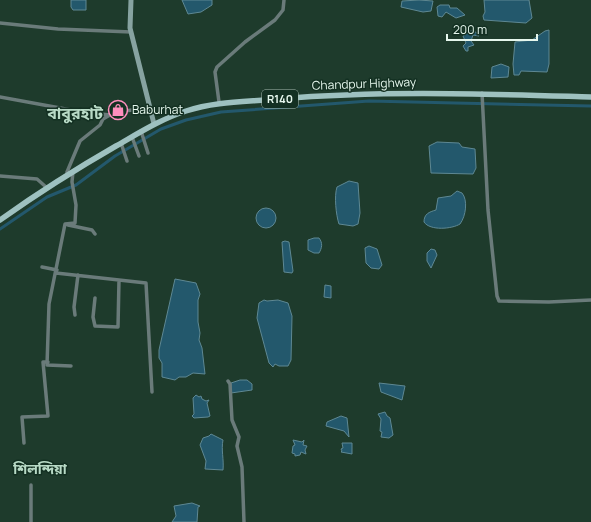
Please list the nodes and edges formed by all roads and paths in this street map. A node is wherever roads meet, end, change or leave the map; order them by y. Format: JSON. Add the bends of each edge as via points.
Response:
{"nodes":[{"id":1,"x":131,"y":0,"type":"edge"},
{"id":2,"x":284,"y":0,"type":"edge"},
{"id":3,"x":0,"y":23,"type":"edge"},
{"id":4,"x":131,"y":32,"type":"junction"},
{"id":5,"x":483,"y":96,"type":"junction"},
{"id":6,"x":0,"y":97,"type":"edge"},
{"id":7,"x":591,"y":97,"type":"edge"},
{"id":8,"x":219,"y":102,"type":"junction"},
{"id":9,"x":150,"y":108,"type":"junction"},
{"id":10,"x":110,"y":115,"type":"junction"},
{"id":11,"x":154,"y":124,"type":"junction"},
{"id":12,"x":142,"y":134,"type":"junction"},
{"id":13,"x":133,"y":140,"type":"junction"},
{"id":14,"x":121,"y":143,"type":"junction"},
{"id":15,"x":148,"y":153,"type":"dead end"},
{"id":16,"x":139,"y":156,"type":"dead end"},
{"id":17,"x":127,"y":161,"type":"dead end"},
{"id":18,"x":70,"y":173,"type":"junction"},
{"id":19,"x":0,"y":176,"type":"edge"},
{"id":20,"x":46,"y":187,"type":"junction"},
{"id":21,"x":0,"y":220,"type":"edge"},
{"id":22,"x":65,"y":224,"type":"junction"},
{"id":23,"x":96,"y":234,"type":"dead end"},
{"id":24,"x":42,"y":267,"type":"dead end"},
{"id":25,"x":56,"y":272,"type":"junction"},
{"id":26,"x":78,"y":276,"type":"junction"},
{"id":27,"x":119,"y":280,"type":"junction"},
{"id":28,"x":95,"y":298,"type":"dead end"},
{"id":29,"x":591,"y":300,"type":"edge"},
{"id":30,"x":75,"y":315,"type":"dead end"},
{"id":31,"x":48,"y":362,"type":"junction"},
{"id":32,"x":71,"y":366,"type":"dead end"},
{"id":33,"x":228,"y":381,"type":"dead end"},
{"id":34,"x":152,"y":392,"type":"dead end"},
{"id":35,"x":24,"y":443,"type":"dead end"},
{"id":36,"x":31,"y":485,"type":"dead end"},
{"id":37,"x":31,"y":522,"type":"edge"},
{"id":38,"x":244,"y":522,"type":"edge"}],
"edges":[{"from":1,"to":4,"type":"main road"},
{"from":2,"to":8,"type":"street","via":[[283,10],[275,20],[217,67],[215,72]]},
{"from":3,"to":4,"type":"street","via":[[58,29]]},
{"from":4,"to":9,"type":"main road"},
{"from":5,"to":7,"type":"main road","name":"Chandpur Highway","number":"R140"},
{"from":5,"to":8,"type":"main road","name":"Chandpur Highway","number":"R140","via":[[338,94]]},
{"from":5,"to":29,"type":"street","via":[[488,210],[499,301]]},
{"from":6,"to":10,"type":"street"},
{"from":8,"to":11,"type":"main road","name":"Chandpur Highway","number":"R140","via":[[186,110]]},
{"from":9,"to":10,"type":"street","via":[[115,112]]},
{"from":9,"to":11,"type":"main road"},
{"from":10,"to":18,"type":"street","via":[[80,141],[67,172]]},
{"from":11,"to":12,"type":"main road","name":"Chandpur Highway","number":"R140"},
{"from":12,"to":13,"type":"main road","name":"Chandpur Highway","number":"R140"},
{"from":12,"to":15,"type":"street"},
{"from":13,"to":14,"type":"main road","name":"Chandpur Highway","number":"R140"},
{"from":13,"to":16,"type":"street"},
{"from":14,"to":17,"type":"street"},
{"from":14,"to":18,"type":"main road","name":"Chandpur Highway","number":"R140"},
{"from":18,"to":20,"type":"main road","name":"Chandpur Highway","number":"R140"},
{"from":18,"to":22,"type":"street","via":[[76,205],[74,224]]},
{"from":19,"to":20,"type":"street","via":[[37,179]]},
{"from":20,"to":21,"type":"main road","name":"Chandpur Highway","number":"R140"},
{"from":22,"to":23,"type":"street","via":[[92,230]]},
{"from":22,"to":25,"type":"street"},
{"from":24,"to":25,"type":"street"},
{"from":25,"to":26,"type":"street"},
{"from":25,"to":31,"type":"street","via":[[49,304]]},
{"from":26,"to":27,"type":"street"},
{"from":26,"to":30,"type":"street"},
{"from":27,"to":28,"type":"street","via":[[118,327],[95,326]]},
{"from":27,"to":34,"type":"street","via":[[146,283]]},
{"from":31,"to":32,"type":"street","via":[[47,365]]},
{"from":31,"to":35,"type":"street","via":[[43,362],[48,416],[22,417]]},
{"from":33,"to":38,"type":"street","via":[[232,420],[238,437],[237,446],[242,467]]},
{"from":36,"to":37,"type":"street"}]}
